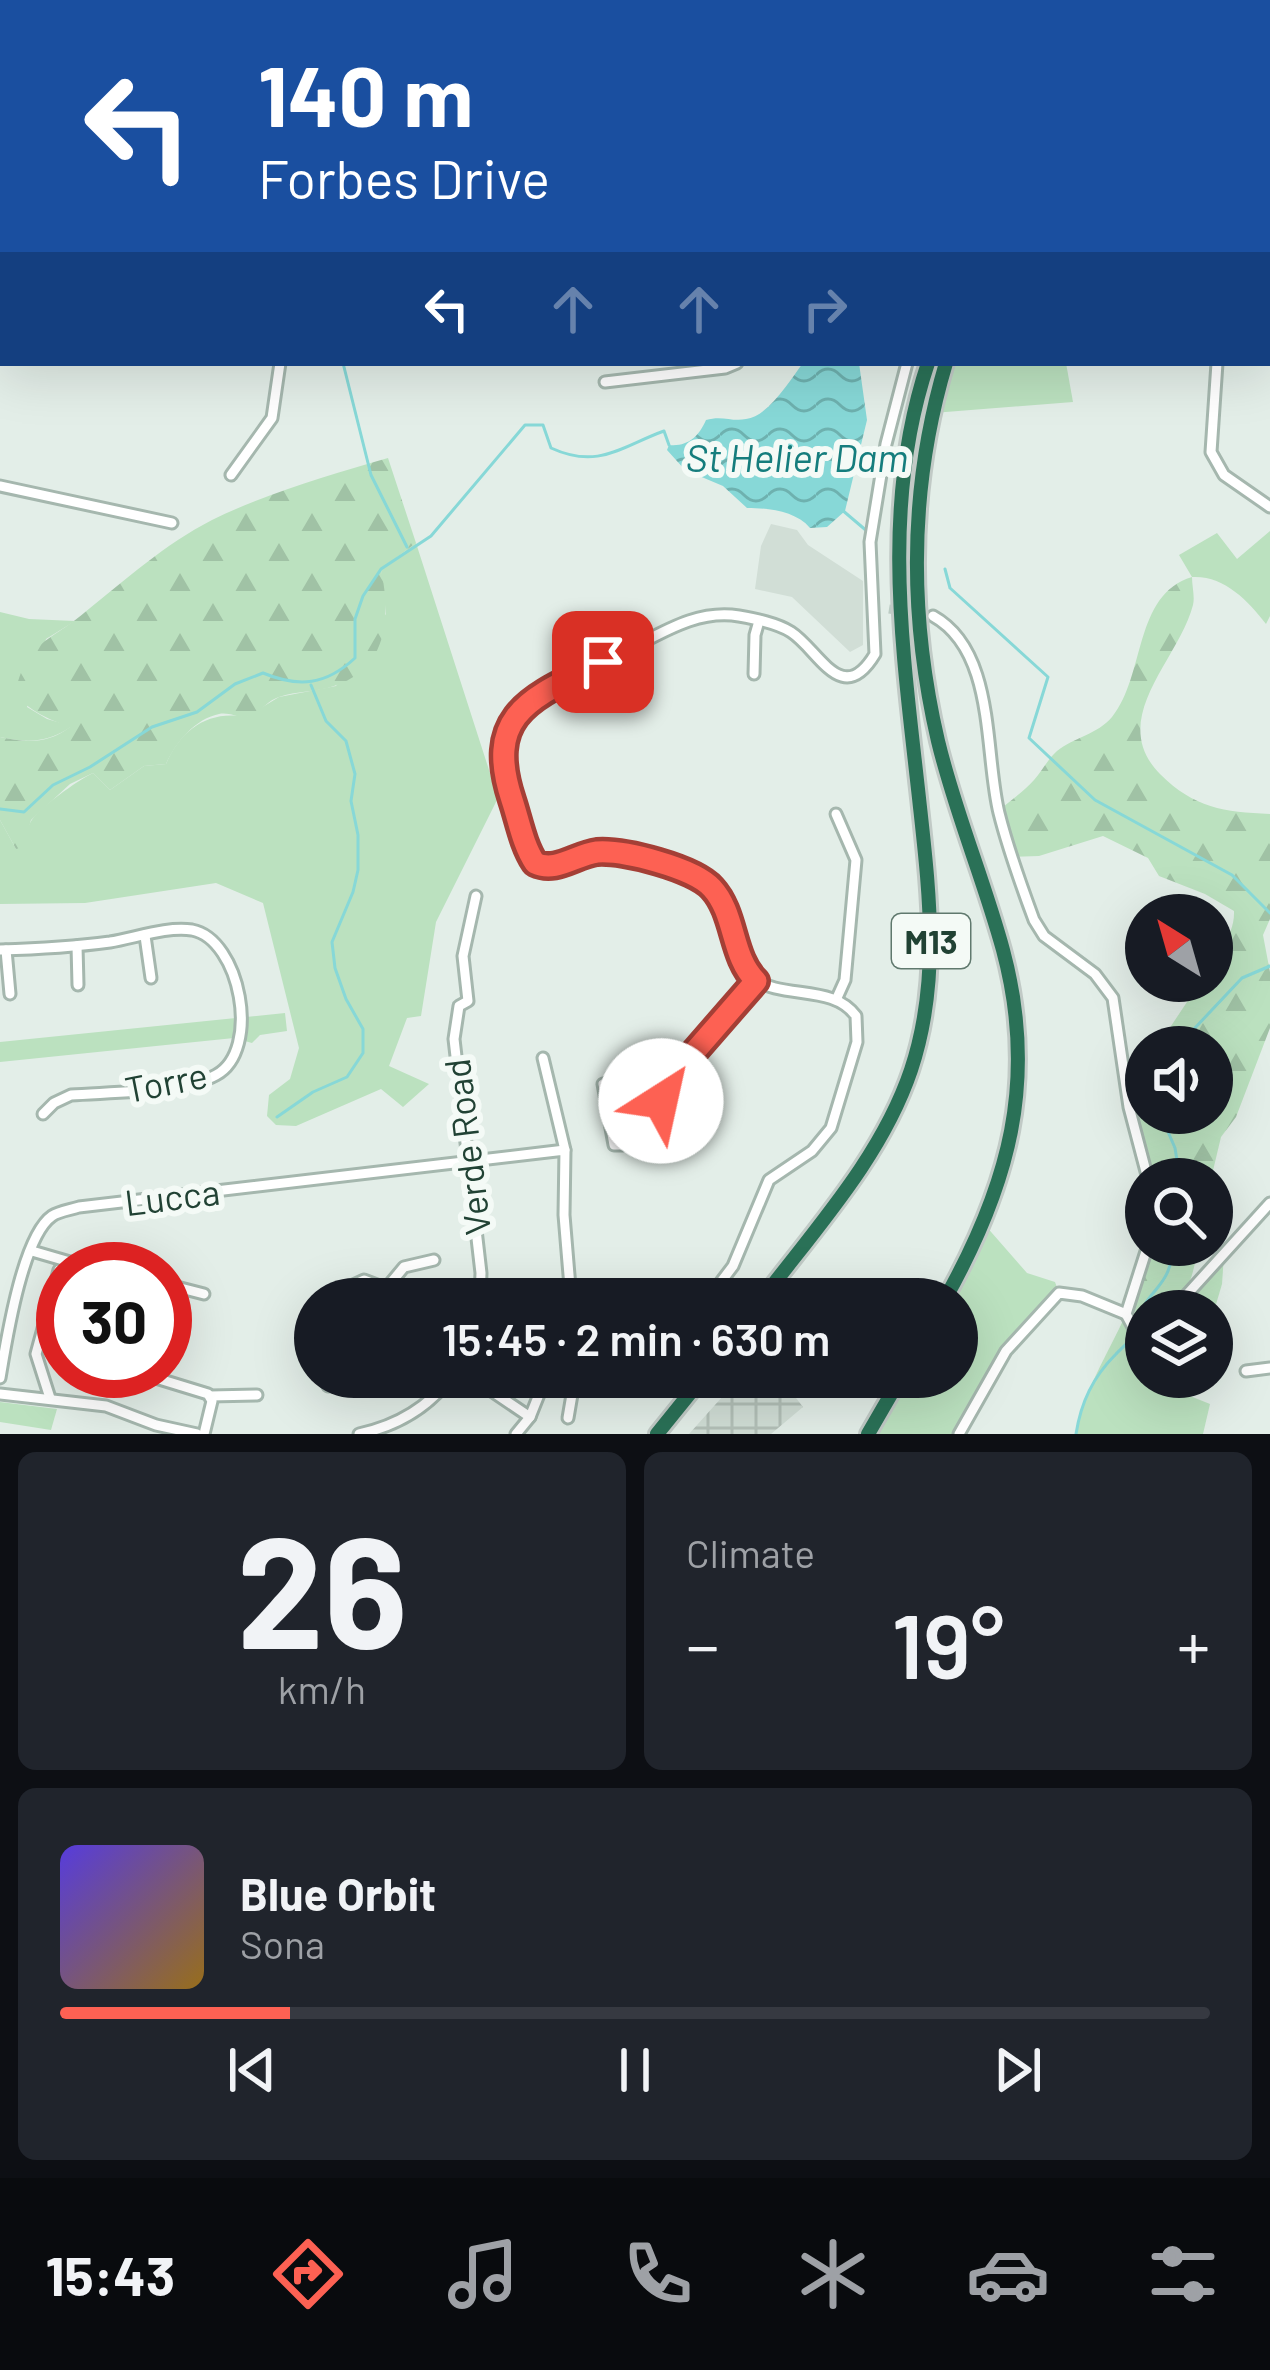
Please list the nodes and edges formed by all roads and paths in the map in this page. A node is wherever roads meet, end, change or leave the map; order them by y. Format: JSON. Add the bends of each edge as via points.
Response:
{"nodes":[{"id":1,"x":280,"y":366,"type":"edge"},
{"id":2,"x":730,"y":366,"type":"edge"},
{"id":3,"x":906,"y":366,"type":"edge"},
{"id":4,"x":927,"y":366,"type":"edge"},
{"id":5,"x":945,"y":366,"type":"edge"},
{"id":6,"x":1217,"y":366,"type":"edge"},
{"id":7,"x":605,"y":382,"type":"dead end"},
{"id":8,"x":231,"y":475,"type":"dead end"},
{"id":9,"x":0,"y":486,"type":"edge"},
{"id":10,"x":1270,"y":508,"type":"edge"},
{"id":11,"x":172,"y":523,"type":"dead end"},
{"id":12,"x":873,"y":605,"type":"junction"},
{"id":13,"x":889,"y":609,"type":"tunnel mouth"},
{"id":14,"x":933,"y":616,"type":"tunnel mouth"},
{"id":15,"x":759,"y":621,"type":"junction"},
{"id":16,"x":754,"y":674,"type":"dead end"},
{"id":17,"x":836,"y":814,"type":"dead end"},
{"id":18,"x":476,"y":896,"type":"dead end"},
{"id":19,"x":146,"y":936,"type":"junction"},
{"id":20,"x":77,"y":946,"type":"junction"},
{"id":21,"x":3,"y":950,"type":"edge"},
{"id":22,"x":151,"y":978,"type":"dead end"},
{"id":23,"x":756,"y":981,"type":"junction"},
{"id":24,"x":78,"y":985,"type":"dead end"},
{"id":25,"x":10,"y":994,"type":"dead end"},
{"id":26,"x":836,"y":1000,"type":"junction"},
{"id":27,"x":693,"y":1054,"type":"junction"},
{"id":28,"x":543,"y":1058,"type":"dead end"},
{"id":29,"x":43,"y":1114,"type":"dead end"},
{"id":30,"x":565,"y":1150,"type":"junction"},
{"id":31,"x":1142,"y":1158,"type":"edge"},
{"id":32,"x":466,"y":1163,"type":"junction"},
{"id":33,"x":1270,"y":1203,"type":"edge"},
{"id":34,"x":32,"y":1252,"type":"junction"},
{"id":35,"x":36,"y":1253,"type":"edge"},
{"id":36,"x":434,"y":1260,"type":"dead end"},
{"id":37,"x":397,"y":1278,"type":"edge"},
{"id":38,"x":481,"y":1278,"type":"edge"},
{"id":39,"x":569,"y":1278,"type":"edge"},
{"id":40,"x":724,"y":1278,"type":"edge"},
{"id":41,"x":778,"y":1278,"type":"edge"},
{"id":42,"x":956,"y":1278,"type":"edge"},
{"id":43,"x":1191,"y":1290,"type":"edge"},
{"id":44,"x":192,"y":1291,"type":"edge"},
{"id":45,"x":204,"y":1294,"type":"dead end"},
{"id":46,"x":1125,"y":1314,"type":"edge"},
{"id":47,"x":1270,"y":1368,"type":"edge"},
{"id":48,"x":1246,"y":1370,"type":"dead end"},
{"id":49,"x":0,"y":1378,"type":"edge"},
{"id":50,"x":192,"y":1390,"type":"edge"},
{"id":51,"x":0,"y":1394,"type":"edge"},
{"id":52,"x":257,"y":1395,"type":"dead end"},
{"id":53,"x":210,"y":1396,"type":"junction"},
{"id":54,"x":432,"y":1398,"type":"edge"},
{"id":55,"x":501,"y":1398,"type":"edge"},
{"id":56,"x":538,"y":1398,"type":"edge"},
{"id":57,"x":571,"y":1398,"type":"edge"},
{"id":58,"x":686,"y":1398,"type":"edge"},
{"id":59,"x":889,"y":1398,"type":"edge"},
{"id":60,"x":50,"y":1399,"type":"joint"},
{"id":61,"x":530,"y":1418,"type":"junction"},
{"id":62,"x":568,"y":1418,"type":"dead end"},
{"id":63,"x":200,"y":1434,"type":"edge"},
{"id":64,"x":359,"y":1434,"type":"edge"},
{"id":65,"x":516,"y":1434,"type":"edge"},
{"id":66,"x":657,"y":1434,"type":"edge"},
{"id":67,"x":871,"y":1434,"type":"edge"},
{"id":68,"x":958,"y":1434,"type":"edge"}],
"edges":[{"from":1,"to":8,"type":"street","via":[[272,418]]},
{"from":2,"to":7,"type":"street"},
{"from":3,"to":12,"type":"street","via":[[872,524]]},
{"from":4,"to":41,"type":"highway","number":"M13","via":[[904,464],[897,556],[932,926],[929,983],[910,1072],[865,1165]]},
{"from":5,"to":42,"type":"highway","number":"M13","via":[[926,442],[918,609],[932,709],[1003,950],[1018,1047],[1014,1120],[993,1204]]},
{"from":6,"to":10,"type":"street","via":[[1210,452],[1224,475]]},
{"from":9,"to":11,"type":"street"},
{"from":12,"to":13,"type":"street"},
{"from":12,"to":15,"type":"street","via":[[875,654],[852,675],[826,669],[795,634]]},
{"from":14,"to":31,"type":"street","via":[[956,635],[974,668],[998,811],[1038,928],[1113,998]]},
{"from":15,"to":16,"type":"street"},
{"from":15,"to":23,"type":"street","via":[[687,621],[545,691],[514,717],[502,756],[535,863],[545,868],[606,852],[692,874],[719,898]]},
{"from":17,"to":26,"type":"street","via":[[856,860]]},
{"from":18,"to":32,"type":"street","name":"Verde Road","via":[[463,956],[467,1000],[454,1039]]},
{"from":19,"to":20,"type":"street","name":"Torre"},
{"from":19,"to":22,"type":"street"},
{"from":19,"to":29,"type":"street","name":"Torre","via":[[192,930],[221,948],[241,1014],[236,1056],[200,1081],[71,1096]]},
{"from":20,"to":21,"type":"street","name":"Torre"},
{"from":20,"to":24,"type":"street"},
{"from":21,"to":25,"type":"street"},
{"from":23,"to":26,"type":"street"},
{"from":23,"to":27,"type":"street"},
{"from":26,"to":40,"type":"street","via":[[856,1016],[858,1035],[835,1119],[812,1151],[766,1184]]},
{"from":27,"to":27,"type":"street","via":[[640,1127],[614,1145],[603,1084]]},
{"from":28,"to":30,"type":"street"},
{"from":30,"to":32,"type":"street","name":"Lucca"},
{"from":30,"to":39,"type":"street"},
{"from":32,"to":34,"type":"street","name":"Lucca","via":[[79,1207],[49,1218]]},
{"from":32,"to":38,"type":"street","name":"Verde Road"},
{"from":33,"to":43,"type":"street"},
{"from":34,"to":35,"type":"street"},
{"from":34,"to":49,"type":"street","name":"Lucca"},
{"from":36,"to":37,"type":"street","via":[[404,1267]]},
{"from":44,"to":45,"type":"street"},
{"from":46,"to":68,"type":"street","via":[[1059,1293],[1006,1351]]},
{"from":47,"to":48,"type":"street"},
{"from":50,"to":53,"type":"street"},
{"from":51,"to":60,"type":"street"},
{"from":52,"to":53,"type":"street"},
{"from":53,"to":63,"type":"street"},
{"from":54,"to":64,"type":"street"},
{"from":55,"to":61,"type":"street"},
{"from":56,"to":61,"type":"street"},
{"from":57,"to":62,"type":"street"},
{"from":58,"to":66,"type":"highway"},
{"from":59,"to":67,"type":"highway"},
{"from":60,"to":63,"type":"street"},
{"from":61,"to":65,"type":"street"}]}
